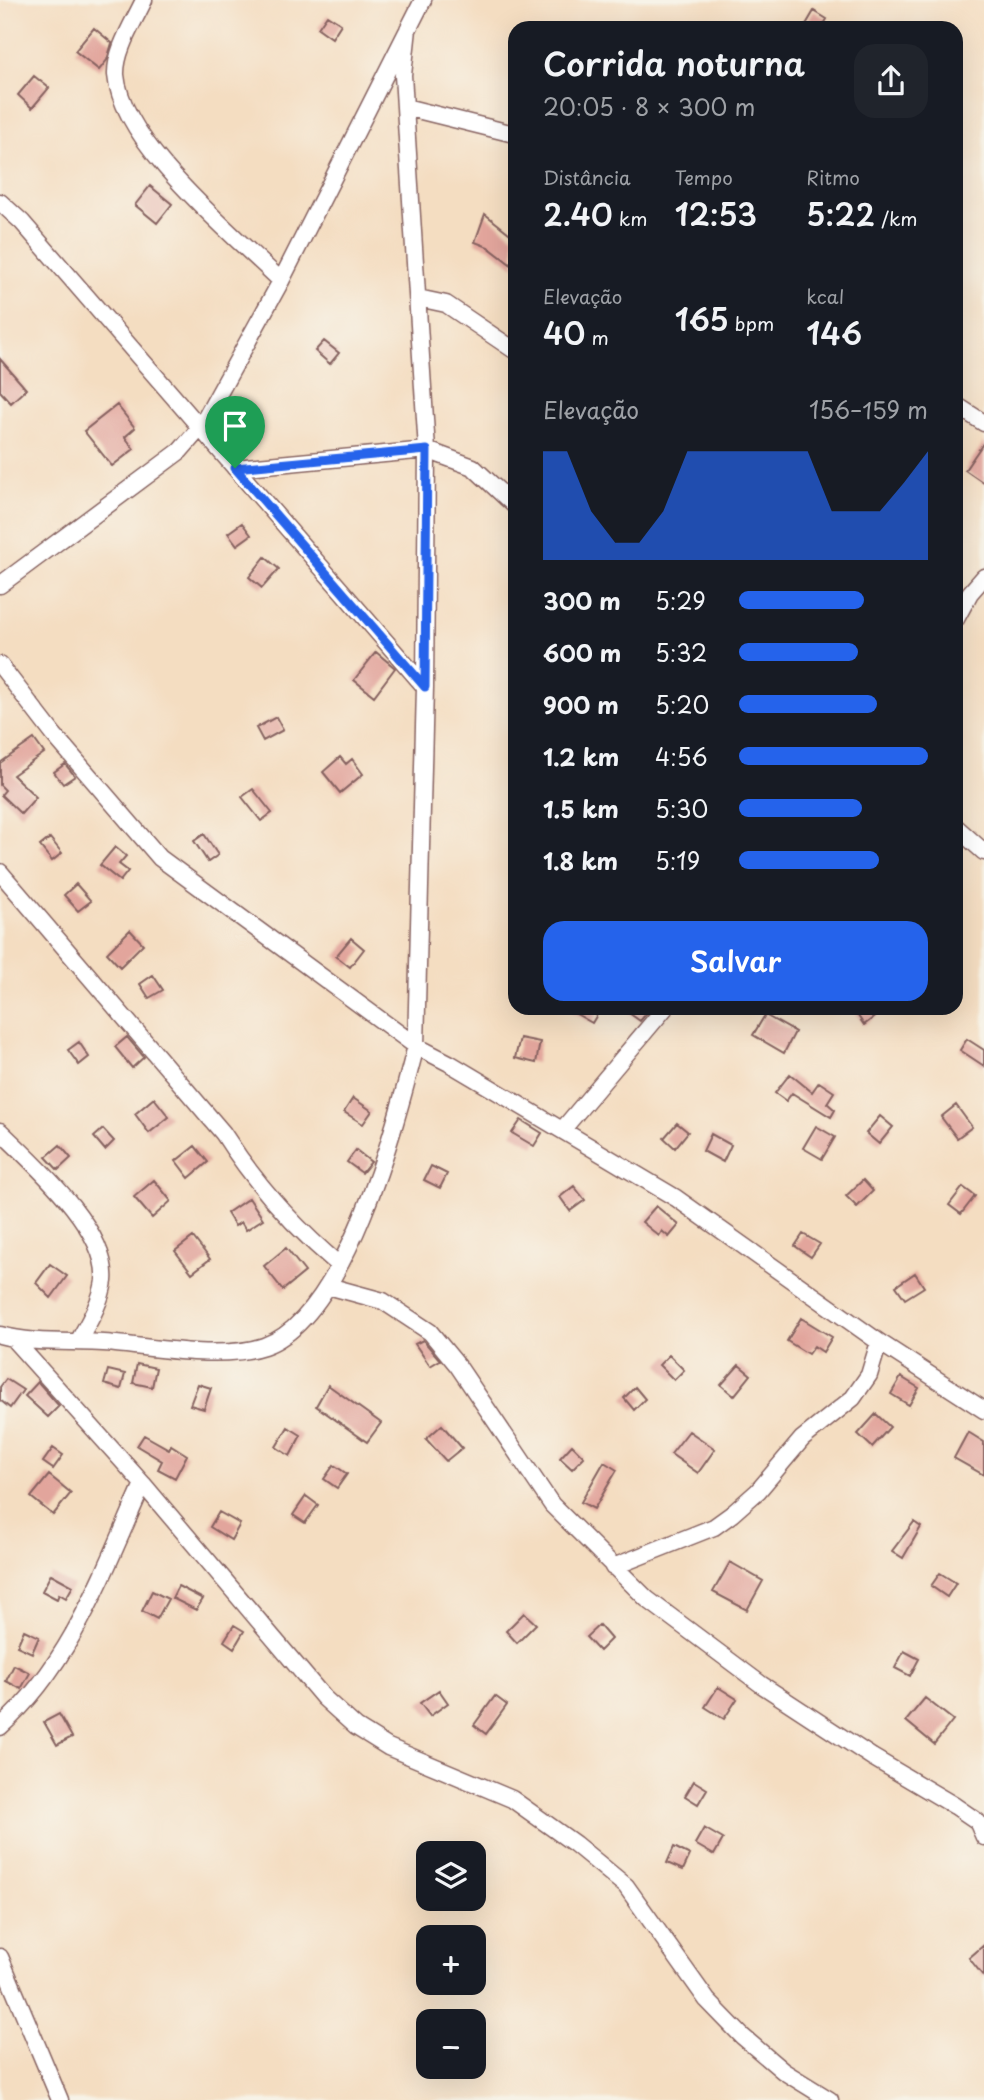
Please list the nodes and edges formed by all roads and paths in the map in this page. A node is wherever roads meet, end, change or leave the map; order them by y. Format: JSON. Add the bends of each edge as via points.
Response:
{"nodes":[{"id":1,"x":144,"y":0,"type":"edge"},
{"id":2,"x":423,"y":0,"type":"edge"},
{"id":3,"x":408,"y":29,"type":"junction"},
{"id":4,"x":405,"y":107,"type":"junction"},
{"id":5,"x":508,"y":133,"type":"edge"},
{"id":6,"x":0,"y":202,"type":"edge"},
{"id":7,"x":281,"y":281,"type":"junction"},
{"id":8,"x":418,"y":298,"type":"junction"},
{"id":9,"x":508,"y":346,"type":"edge"},
{"id":10,"x":963,"y":410,"type":"edge"},
{"id":11,"x":984,"y":423,"type":"edge"},
{"id":12,"x":200,"y":428,"type":"junction"},
{"id":13,"x":427,"y":450,"type":"junction"},
{"id":14,"x":235,"y":468,"type":"junction"},
{"id":15,"x":508,"y":499,"type":"edge"},
{"id":16,"x":984,"y":577,"type":"edge"},
{"id":17,"x":0,"y":585,"type":"edge"},
{"id":18,"x":977,"y":592,"type":"edge"},
{"id":19,"x":963,"y":610,"type":"edge"},
{"id":20,"x":0,"y":665,"type":"edge"},
{"id":21,"x":425,"y":687,"type":"junction"},
{"id":22,"x":963,"y":833,"type":"edge"},
{"id":23,"x":984,"y":852,"type":"edge"},
{"id":24,"x":0,"y":872,"type":"edge"},
{"id":25,"x":659,"y":1015,"type":"edge"},
{"id":26,"x":415,"y":1046,"type":"junction"},
{"id":27,"x":562,"y":1129,"type":"junction"},
{"id":28,"x":0,"y":1131,"type":"edge"},
{"id":29,"x":340,"y":1265,"type":"junction"},
{"id":30,"x":328,"y":1286,"type":"junction"},
{"id":31,"x":6,"y":1337,"type":"edge"},
{"id":32,"x":79,"y":1340,"type":"junction"},
{"id":33,"x":879,"y":1342,"type":"junction"},
{"id":34,"x":984,"y":1410,"type":"edge"},
{"id":35,"x":143,"y":1484,"type":"junction"},
{"id":36,"x":613,"y":1567,"type":"junction"},
{"id":37,"x":0,"y":1727,"type":"edge"},
{"id":38,"x":984,"y":1837,"type":"edge"},
{"id":39,"x":0,"y":1957,"type":"edge"},
{"id":40,"x":60,"y":2100,"type":"edge"},
{"id":41,"x":830,"y":2100,"type":"edge"}],
"edges":[{"from":1,"to":7,"type":"street","via":[[121,49],[116,74],[128,118],[176,177]]},
{"from":2,"to":3,"type":"street"},
{"from":3,"to":4,"type":"street"},
{"from":3,"to":7,"type":"street"},
{"from":4,"to":5,"type":"street"},
{"from":4,"to":8,"type":"street"},
{"from":6,"to":12,"type":"street"},
{"from":7,"to":12,"type":"street"},
{"from":8,"to":9,"type":"street","via":[[446,304]]},
{"from":8,"to":13,"type":"street"},
{"from":10,"to":11,"type":"street"},
{"from":12,"to":14,"type":"street"},
{"from":12,"to":17,"type":"street","via":[[180,451]]},
{"from":13,"to":14,"type":"street"},
{"from":13,"to":15,"type":"street","via":[[473,467]]},
{"from":13,"to":21,"type":"street"},
{"from":14,"to":21,"type":"street"},
{"from":16,"to":18,"type":"street"},
{"from":18,"to":19,"type":"street"},
{"from":20,"to":26,"type":"street","via":[[159,858]]},
{"from":21,"to":26,"type":"street"},
{"from":22,"to":23,"type":"street"},
{"from":24,"to":29,"type":"street","via":[[223,1133],[248,1173],[287,1219]]},
{"from":25,"to":27,"type":"street"},
{"from":26,"to":27,"type":"street"},
{"from":26,"to":29,"type":"street","via":[[372,1191]]},
{"from":27,"to":33,"type":"street","via":[[676,1198]]},
{"from":28,"to":32,"type":"street","via":[[71,1207],[93,1235],[103,1259],[101,1293]]},
{"from":29,"to":30,"type":"street"},
{"from":30,"to":32,"type":"street","via":[[304,1319],[284,1337],[263,1346],[203,1352]]},
{"from":30,"to":36,"type":"street","via":[[383,1301],[430,1332],[552,1505]]},
{"from":31,"to":32,"type":"street"},
{"from":31,"to":35,"type":"street"},
{"from":33,"to":34,"type":"street"},
{"from":33,"to":36,"type":"street","via":[[869,1375],[853,1398],[802,1439],[732,1514],[714,1527]]},
{"from":35,"to":37,"type":"street","via":[[97,1586],[51,1672]]},
{"from":35,"to":41,"type":"street","via":[[324,1698],[356,1727],[388,1746],[512,1799],[575,1844],[626,1886],[707,2000],[742,2036],[783,2071]]},
{"from":36,"to":38,"type":"street","via":[[704,1643],[850,1743],[977,1821]]},
{"from":39,"to":40,"type":"street"}]}
